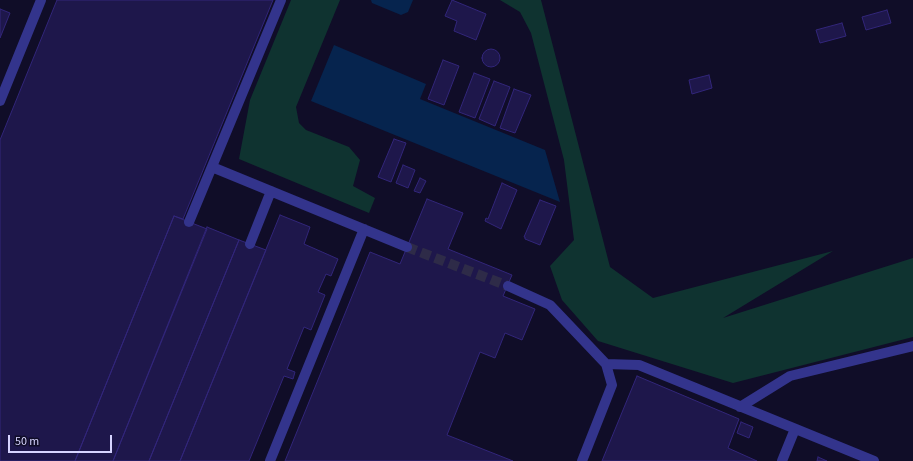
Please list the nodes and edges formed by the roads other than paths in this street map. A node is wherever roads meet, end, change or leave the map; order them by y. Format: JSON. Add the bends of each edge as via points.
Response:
{"nodes":[{"id":1,"x":41,"y":0,"type":"edge"},
{"id":2,"x":281,"y":0,"type":"edge"},
{"id":3,"x":0,"y":101,"type":"edge"},
{"id":4,"x":212,"y":167,"type":"junction"},
{"id":5,"x":271,"y":191,"type":"junction"},
{"id":6,"x":190,"y":222,"type":"dead end"},
{"id":7,"x":364,"y":229,"type":"junction"},
{"id":8,"x":250,"y":244,"type":"dead end"},
{"id":9,"x":407,"y":247,"type":"tunnel mouth"},
{"id":10,"x":508,"y":286,"type":"tunnel mouth"},
{"id":11,"x":913,"y":346,"type":"edge"},
{"id":12,"x":606,"y":364,"type":"junction"},
{"id":13,"x":740,"y":407,"type":"junction"},
{"id":14,"x":795,"y":429,"type":"junction"},
{"id":15,"x":270,"y":461,"type":"edge"},
{"id":16,"x":582,"y":461,"type":"edge"},
{"id":17,"x":782,"y":461,"type":"edge"},
{"id":18,"x":874,"y":461,"type":"edge"}],
"edges":[{"from":1,"to":3,"type":"lane"},
{"from":2,"to":4,"type":"lane"},
{"from":4,"to":5,"type":"lane"},
{"from":4,"to":6,"type":"lane"},
{"from":5,"to":7,"type":"lane"},
{"from":5,"to":8,"type":"lane"},
{"from":7,"to":9,"type":"lane"},
{"from":7,"to":15,"type":"lane"},
{"from":10,"to":12,"type":"lane","via":[[550,305]]},
{"from":11,"to":13,"type":"lane","via":[[790,376]]},
{"from":12,"to":13,"type":"lane","via":[[639,365]]},
{"from":12,"to":16,"type":"lane","via":[[612,385]]},
{"from":13,"to":14,"type":"lane"},
{"from":14,"to":17,"type":"lane"},
{"from":14,"to":18,"type":"lane"}]}
